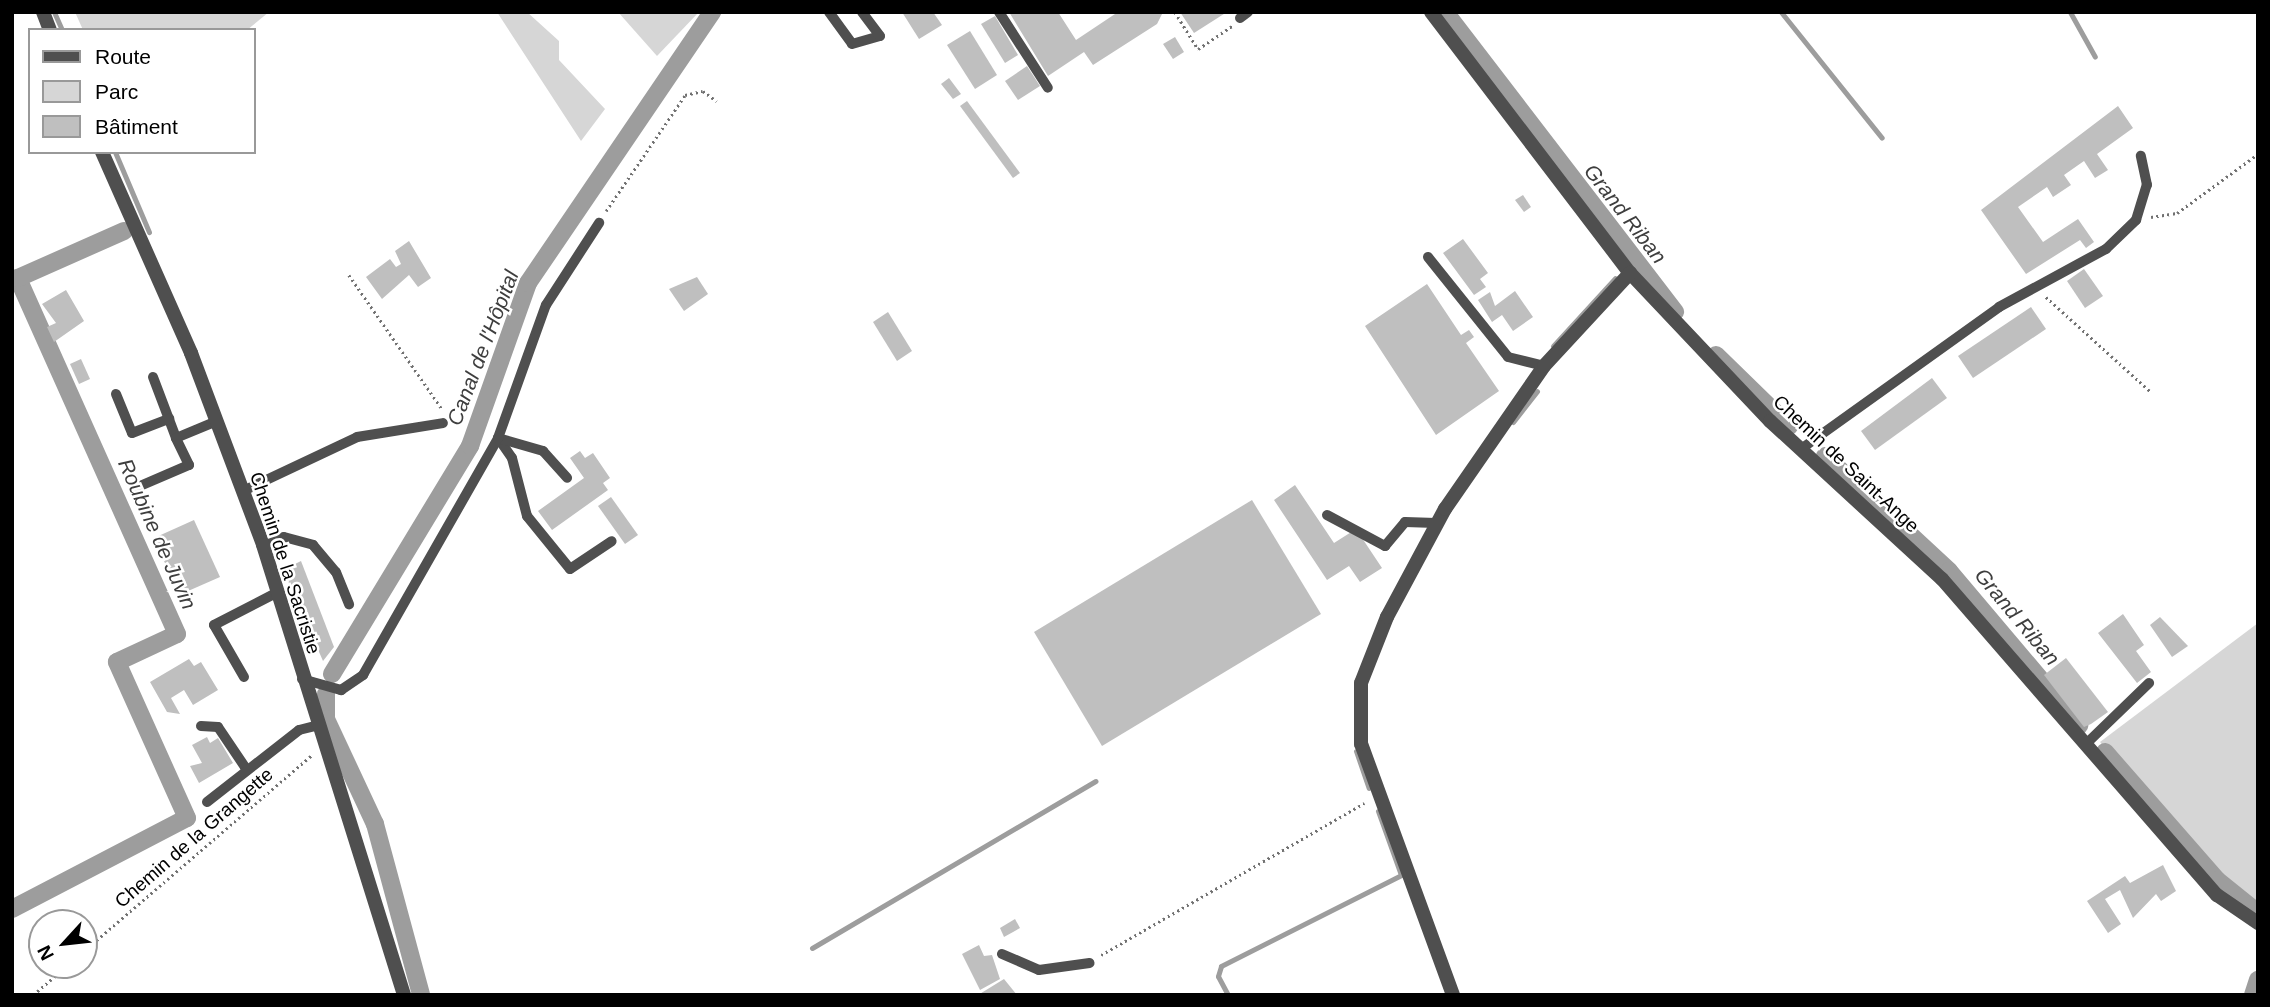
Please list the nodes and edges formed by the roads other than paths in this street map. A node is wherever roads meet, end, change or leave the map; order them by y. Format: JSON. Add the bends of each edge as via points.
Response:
{"nodes":[{"id":1,"x":830,"y":12,"type":"edge"},
{"id":2,"x":862,"y":12,"type":"edge"},
{"id":3,"x":999,"y":12,"type":"edge"},
{"id":4,"x":1431,"y":12,"type":"edge"},
{"id":5,"x":1048,"y":88,"type":"dead end"},
{"id":6,"x":104,"y":154,"type":"edge"},
{"id":7,"x":2141,"y":156,"type":"dead end"},
{"id":8,"x":599,"y":223,"type":"road end"},
{"id":9,"x":1428,"y":257,"type":"dead end"},
{"id":10,"x":1630,"y":273,"type":"junction"},
{"id":11,"x":1544,"y":366,"type":"junction"},
{"id":12,"x":153,"y":377,"type":"dead end"},
{"id":13,"x":116,"y":394,"type":"dead end"},
{"id":14,"x":169,"y":419,"type":"junction"},
{"id":15,"x":217,"y":421,"type":"junction"},
{"id":16,"x":443,"y":423,"type":"road end"},
{"id":17,"x":176,"y":438,"type":"junction"},
{"id":18,"x":498,"y":438,"type":"junction"},
{"id":19,"x":1801,"y":449,"type":"junction"},
{"id":20,"x":567,"y":478,"type":"dead end"},
{"id":21,"x":133,"y":489,"type":"dead end"},
{"id":22,"x":243,"y":491,"type":"junction"},
{"id":23,"x":1327,"y":515,"type":"dead end"},
{"id":24,"x":1436,"y":523,"type":"junction"},
{"id":25,"x":612,"y":541,"type":"dead end"},
{"id":26,"x":263,"y":545,"type":"junction"},
{"id":27,"x":278,"y":593,"type":"junction"},
{"id":28,"x":349,"y":604,"type":"dead end"},
{"id":29,"x":244,"y":677,"type":"dead end"},
{"id":30,"x":302,"y":679,"type":"junction"},
{"id":31,"x":2149,"y":682,"type":"dead end"},
{"id":32,"x":201,"y":726,"type":"dead end"},
{"id":33,"x":315,"y":726,"type":"junction"},
{"id":34,"x":2088,"y":743,"type":"junction"},
{"id":35,"x":247,"y":770,"type":"junction"},
{"id":36,"x":207,"y":802,"type":"dead end"},
{"id":37,"x":2258,"y":923,"type":"edge"},
{"id":38,"x":1002,"y":954,"type":"dead end"},
{"id":39,"x":1090,"y":963,"type":"road end"},
{"id":40,"x":404,"y":995,"type":"edge"},
{"id":41,"x":1453,"y":995,"type":"edge"}],
"edges":[{"from":1,"to":2,"type":"lane","via":[[852,44],[880,36]]},
{"from":3,"to":5,"type":"lane"},
{"from":4,"to":10,"type":"street","name":"Chemin de Saint-Ange"},
{"from":6,"to":15,"type":"street","name":"Chemin de la Sacristie"},
{"from":7,"to":19,"type":"lane","via":[[2147,185],[2136,220],[2106,249],[2036,287]]},
{"from":8,"to":18,"type":"lane","via":[[546,305]]},
{"from":9,"to":11,"type":"lane","via":[[1507,357]]},
{"from":10,"to":11,"type":"street"},
{"from":10,"to":19,"type":"street","name":"Chemin de Saint-Ange"},
{"from":11,"to":24,"type":"street"},
{"from":12,"to":14,"type":"lane"},
{"from":13,"to":14,"type":"lane","via":[[132,433]]},
{"from":14,"to":17,"type":"lane"},
{"from":15,"to":17,"type":"lane"},
{"from":15,"to":22,"type":"street","name":"Chemin de la Sacristie"},
{"from":16,"to":22,"type":"lane","via":[[357,437]]},
{"from":17,"to":21,"type":"lane","via":[[188,465]]},
{"from":18,"to":20,"type":"lane","via":[[543,451]]},
{"from":18,"to":25,"type":"lane","via":[[512,458],[527,516],[570,569]]},
{"from":18,"to":30,"type":"lane","via":[[363,675],[341,690]]},
{"from":19,"to":34,"type":"street","name":"Chemin de Saint-Ange","via":[[1942,579]]},
{"from":22,"to":26,"type":"street","name":"Chemin de la Sacristie"},
{"from":23,"to":24,"type":"lane","via":[[1385,546],[1405,522]]},
{"from":24,"to":41,"type":"street","via":[[1361,683],[1361,744]]},
{"from":26,"to":27,"type":"street","name":"Chemin de la Sacristie"},
{"from":26,"to":28,"type":"lane","via":[[284,537],[313,545],[336,572]]},
{"from":27,"to":29,"type":"lane","via":[[214,625]]},
{"from":27,"to":30,"type":"street","name":"Chemin de la Sacristie"},
{"from":30,"to":33,"type":"street","name":"Chemin de la Sacristie"},
{"from":31,"to":34,"type":"lane"},
{"from":32,"to":35,"type":"lane","via":[[218,727]]},
{"from":33,"to":35,"type":"lane","via":[[299,730]]},
{"from":33,"to":40,"type":"street","name":"Chemin de la Sacristie","via":[[366,861]]},
{"from":34,"to":37,"type":"street","name":"Chemin de Saint-Ange","via":[[2217,895]]},
{"from":35,"to":36,"type":"lane"},
{"from":38,"to":39,"type":"lane","via":[[1039,970]]}]}
